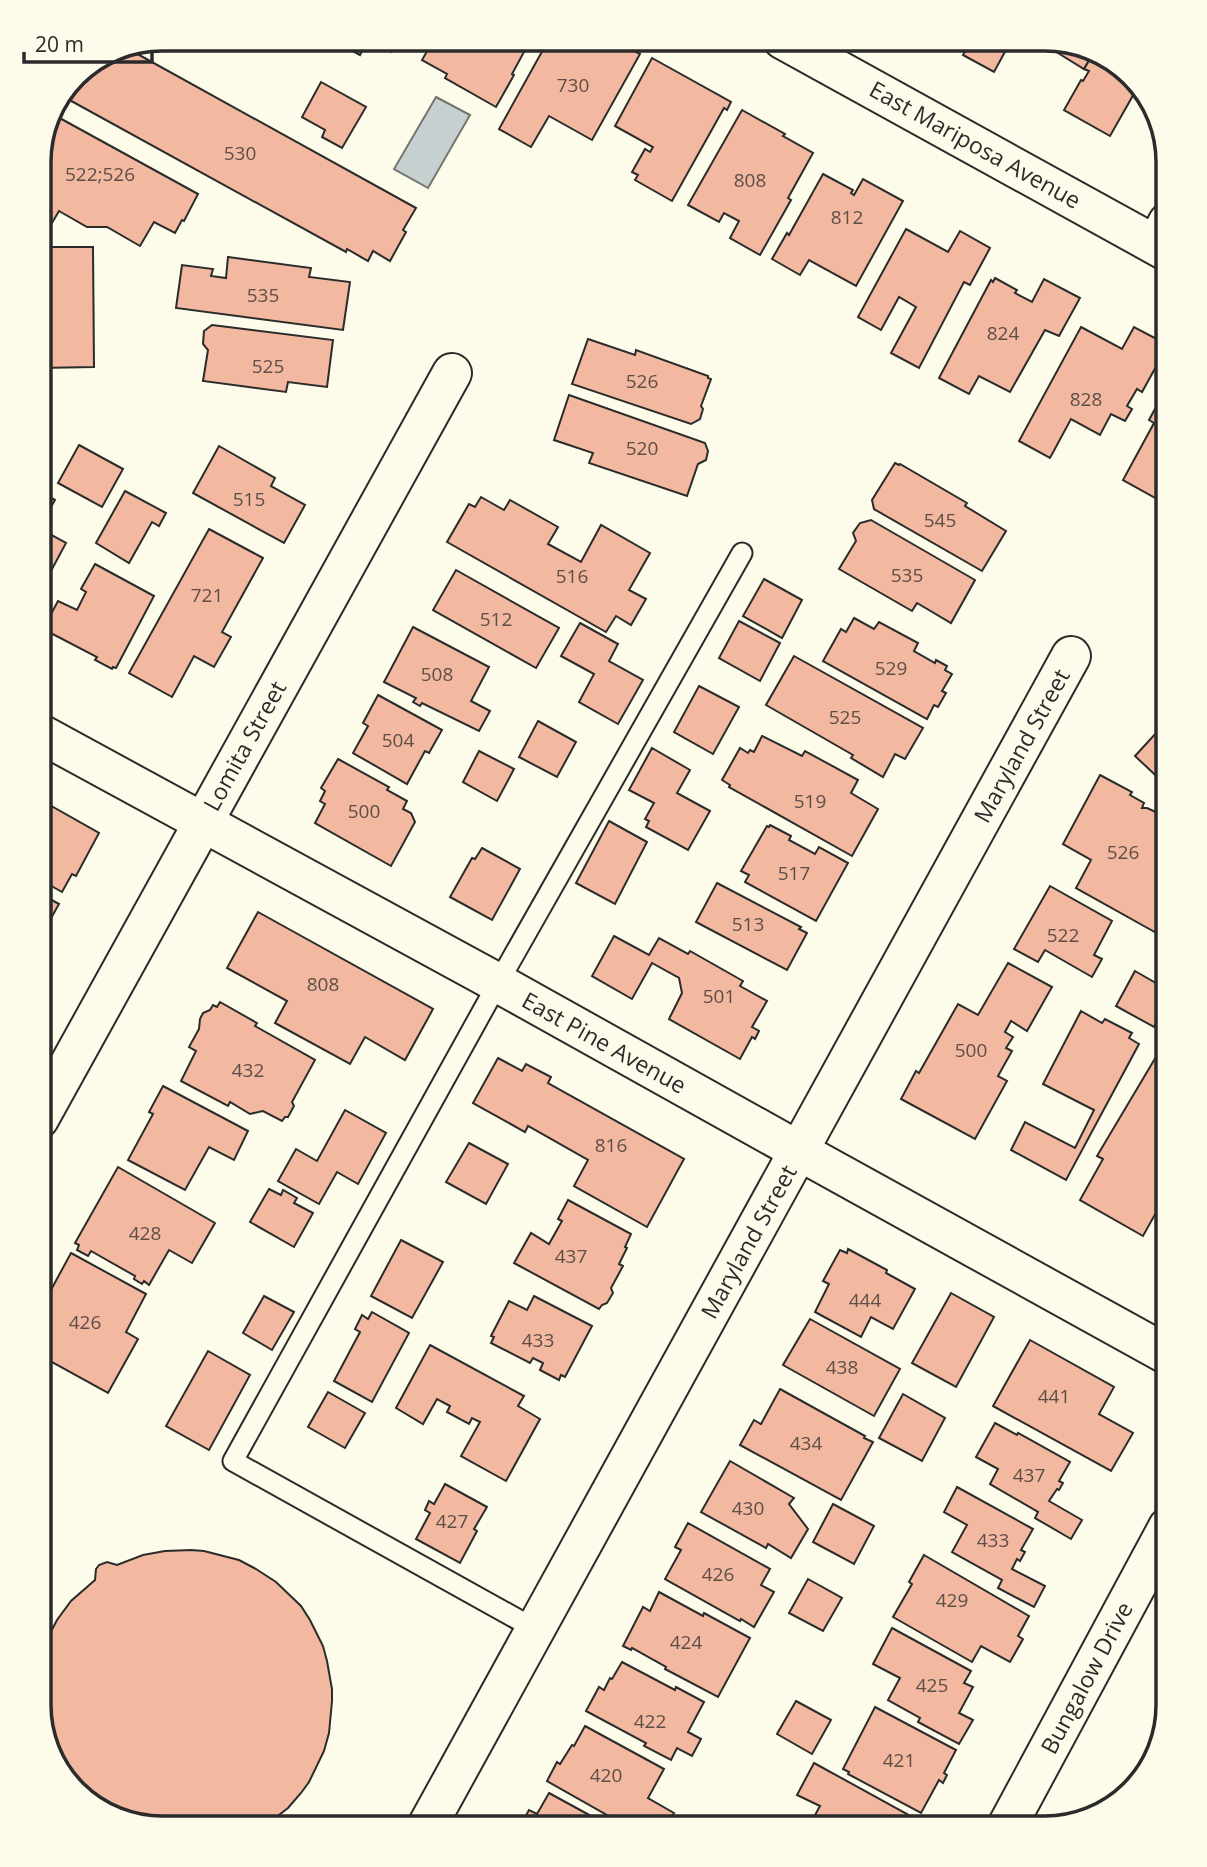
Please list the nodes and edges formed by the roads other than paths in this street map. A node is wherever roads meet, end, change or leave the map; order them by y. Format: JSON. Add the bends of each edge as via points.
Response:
{"nodes":[{"id":1,"x":805,"y":51,"type":"edge"},
{"id":2,"x":1156,"y":236,"type":"edge"},
{"id":3,"x":452,"y":373,"type":"dead end"},
{"id":4,"x":742,"y":553,"type":"dead end"},
{"id":5,"x":1071,"y":656,"type":"dead end"},
{"id":6,"x":51,"y":740,"type":"edge"},
{"id":7,"x":202,"y":823,"type":"junction"},
{"id":8,"x":498,"y":983,"type":"junction"},
{"id":9,"x":51,"y":1097,"type":"edge"},
{"id":10,"x":799,"y":1152,"type":"junction"},
{"id":11,"x":1156,"y":1348,"type":"edge"},
{"id":12,"x":1156,"y":1549,"type":"edge"},
{"id":13,"x":535,"y":1629,"type":"junction"},
{"id":14,"x":432,"y":1816,"type":"edge"},
{"id":15,"x":1013,"y":1816,"type":"edge"}],
"edges":[{"from":1,"to":2,"type":"street","name":"East Mariposa Avenue"},
{"from":3,"to":7,"type":"street","name":"Lomita Street"},
{"from":4,"to":8,"type":"lane"},
{"from":5,"to":10,"type":"street","name":"Maryland Street"},
{"from":6,"to":7,"type":"street","name":"East Pine Avenue"},
{"from":7,"to":8,"type":"street","name":"East Pine Avenue"},
{"from":7,"to":9,"type":"street","name":"Lomita Street"},
{"from":8,"to":10,"type":"street","name":"East Pine Avenue"},
{"from":8,"to":13,"type":"lane","via":[[233,1461]]},
{"from":10,"to":11,"type":"street","name":"East Pine Avenue"},
{"from":10,"to":13,"type":"street","name":"Maryland Street"},
{"from":12,"to":15,"type":"street","name":"Bungalow Drive"},
{"from":13,"to":14,"type":"street","name":"Maryland Street"}]}
